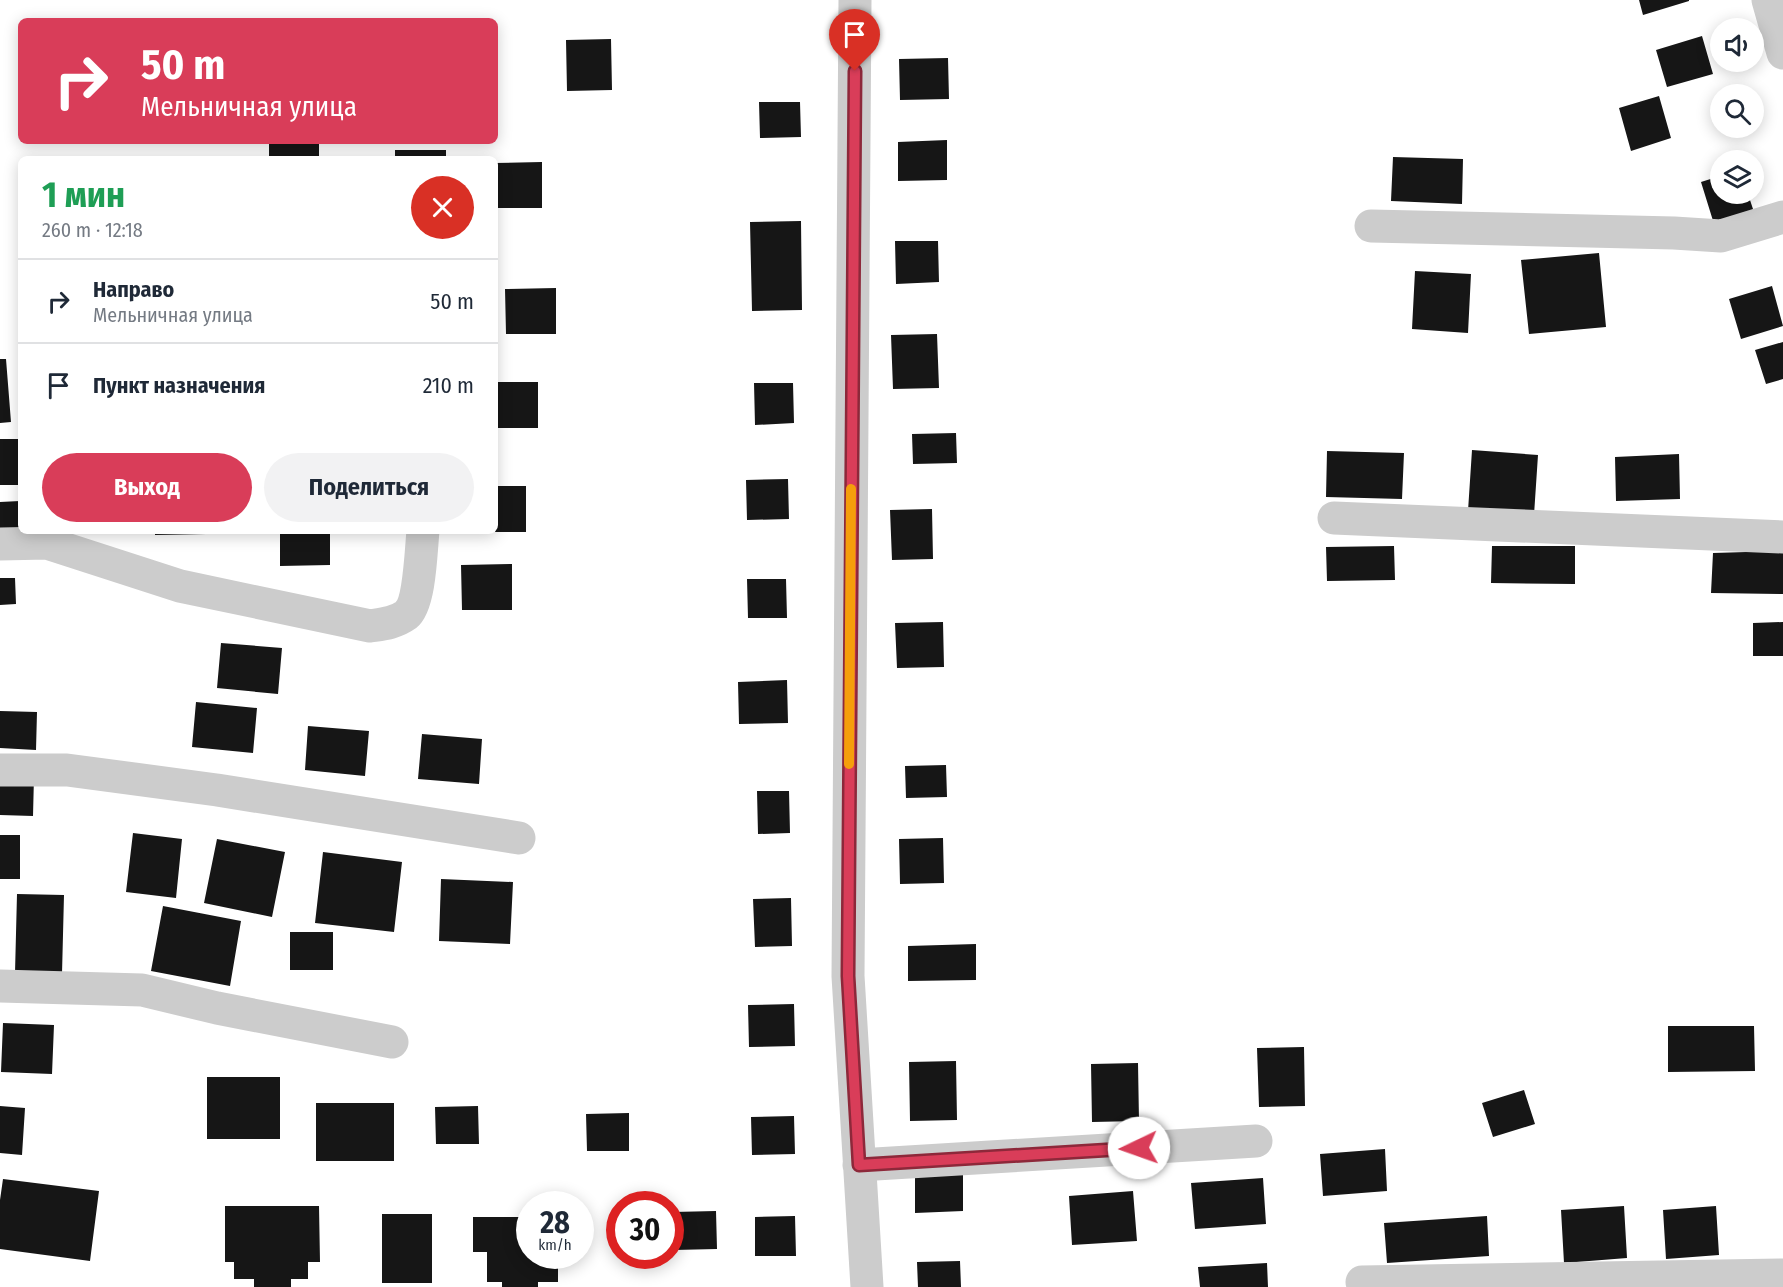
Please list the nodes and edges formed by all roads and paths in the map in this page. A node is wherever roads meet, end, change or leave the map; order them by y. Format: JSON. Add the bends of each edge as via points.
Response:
{"nodes":[{"id":1,"x":855,"y":0,"type":"edge"},
{"id":2,"x":1768,"y":0,"type":"edge"},
{"id":3,"x":1783,"y":53,"type":"edge"},
{"id":4,"x":1783,"y":217,"type":"edge"},
{"id":5,"x":1371,"y":226,"type":"dead end"},
{"id":6,"x":1334,"y":518,"type":"dead end"},
{"id":7,"x":423,"y":534,"type":"edge"},
{"id":8,"x":1783,"y":537,"type":"edge"},
{"id":9,"x":0,"y":544,"type":"edge"},
{"id":10,"x":0,"y":770,"type":"edge"},
{"id":11,"x":519,"y":838,"type":"dead end"},
{"id":12,"x":0,"y":986,"type":"edge"},
{"id":13,"x":392,"y":1042,"type":"dead end"},
{"id":14,"x":1256,"y":1141,"type":"dead end"},
{"id":15,"x":859,"y":1165,"type":"junction"},
{"id":16,"x":1783,"y":1275,"type":"edge"},
{"id":17,"x":1362,"y":1282,"type":"dead end"},
{"id":18,"x":867,"y":1287,"type":"edge"}],
"edges":[{"from":1,"to":15,"type":"street","via":[[848,976]]},
{"from":2,"to":3,"type":"street"},
{"from":4,"to":5,"type":"street","via":[[1721,236]]},
{"from":6,"to":8,"type":"street"},
{"from":7,"to":9,"type":"street","via":[[416,597],[409,613],[393,622],[370,626],[180,586],[47,543]]},
{"from":10,"to":11,"type":"street","via":[[79,772],[217,790]]},
{"from":12,"to":13,"type":"street","via":[[142,990]]},
{"from":14,"to":15,"type":"street"},
{"from":15,"to":18,"type":"street"},
{"from":16,"to":17,"type":"street"}]}
